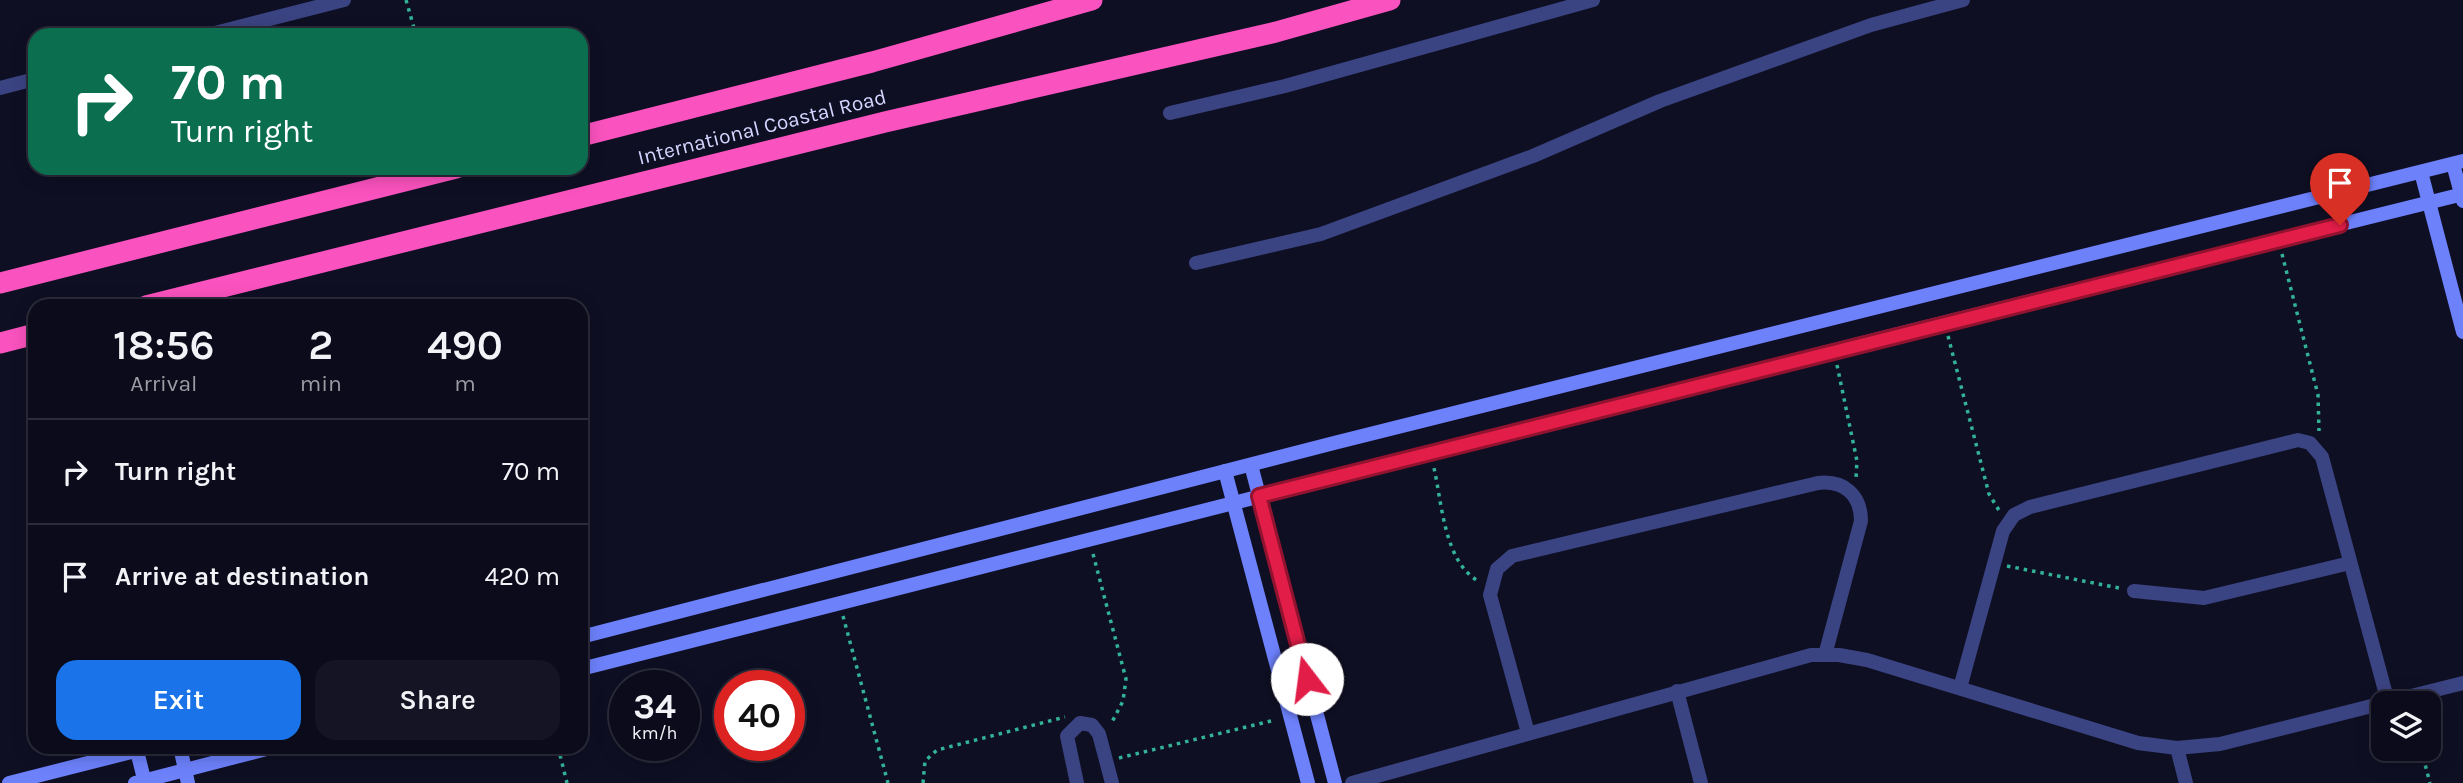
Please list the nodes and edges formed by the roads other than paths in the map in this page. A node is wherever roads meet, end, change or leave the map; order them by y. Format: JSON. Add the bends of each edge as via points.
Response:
{"nodes":[{"id":1,"x":344,"y":0,"type":"edge"},
{"id":2,"x":1092,"y":0,"type":"edge"},
{"id":3,"x":1390,"y":0,"type":"edge"},
{"id":4,"x":1592,"y":0,"type":"edge"},
{"id":5,"x":1963,"y":0,"type":"edge"},
{"id":6,"x":234,"y":28,"type":"edge"},
{"id":7,"x":28,"y":81,"type":"edge"},
{"id":8,"x":0,"y":88,"type":"edge"},
{"id":9,"x":1170,"y":113,"type":"dead end"},
{"id":10,"x":588,"y":134,"type":"edge"},
{"id":11,"x":2458,"y":163,"type":"edge"},
{"id":12,"x":2421,"y":172,"type":"junction"},
{"id":13,"x":428,"y":175,"type":"edge"},
{"id":14,"x":2462,"y":197,"type":"edge"},
{"id":15,"x":2429,"y":203,"type":"junction"},
{"id":16,"x":1196,"y":263,"type":"dead end"},
{"id":17,"x":0,"y":283,"type":"edge"},
{"id":18,"x":174,"y":299,"type":"edge"},
{"id":19,"x":2463,"y":332,"type":"edge"},
{"id":20,"x":28,"y":336,"type":"edge"},
{"id":21,"x":0,"y":343,"type":"edge"},
{"id":22,"x":1251,"y":465,"type":"junction"},
{"id":23,"x":1225,"y":471,"type":"junction"},
{"id":24,"x":1259,"y":496,"type":"junction"},
{"id":25,"x":1233,"y":502,"type":"junction"},
{"id":26,"x":2350,"y":563,"type":"junction"},
{"id":27,"x":2134,"y":591,"type":"road end"},
{"id":28,"x":588,"y":635,"type":"edge"},
{"id":29,"x":1825,"y":654,"type":"junction"},
{"id":30,"x":588,"y":667,"type":"edge"},
{"id":31,"x":2463,"y":684,"type":"edge"},
{"id":32,"x":1960,"y":688,"type":"junction"},
{"id":33,"x":1678,"y":691,"type":"junction"},
{"id":34,"x":2385,"y":691,"type":"edge"},
{"id":35,"x":2434,"y":691,"type":"edge"},
{"id":36,"x":2371,"y":706,"type":"edge"},
{"id":37,"x":1528,"y":733,"type":"junction"},
{"id":38,"x":2177,"y":748,"type":"junction"},
{"id":39,"x":124,"y":754,"type":"edge"},
{"id":40,"x":144,"y":754,"type":"edge"},
{"id":41,"x":182,"y":754,"type":"edge"},
{"id":42,"x":253,"y":754,"type":"edge"},
{"id":43,"x":187,"y":776,"type":"edge"},
{"id":44,"x":141,"y":782,"type":"edge"},
{"id":45,"x":9,"y":783,"type":"edge"},
{"id":46,"x":1077,"y":783,"type":"edge"},
{"id":47,"x":1112,"y":783,"type":"edge"},
{"id":48,"x":1308,"y":783,"type":"edge"},
{"id":49,"x":1335,"y":783,"type":"edge"},
{"id":50,"x":1352,"y":783,"type":"edge"},
{"id":51,"x":1702,"y":783,"type":"edge"},
{"id":52,"x":2186,"y":783,"type":"edge"}],
"edges":[{"from":1,"to":6,"type":"street"},
{"from":2,"to":10,"type":"highway","name":"International Coastal Road"},
{"from":3,"to":18,"type":"highway","name":"International Coastal Road","via":[[1276,32],[885,121]]},
{"from":4,"to":9,"type":"street"},
{"from":5,"to":16,"type":"street","via":[[1871,25],[1660,101],[1533,156],[1321,233]]},
{"from":7,"to":8,"type":"street"},
{"from":11,"to":12,"type":"main road"},
{"from":11,"to":14,"type":"main road"},
{"from":12,"to":15,"type":"main road"},
{"from":12,"to":22,"type":"main road"},
{"from":13,"to":17,"type":"highway"},
{"from":14,"to":15,"type":"main road"},
{"from":15,"to":19,"type":"main road"},
{"from":15,"to":24,"type":"main road"},
{"from":20,"to":21,"type":"highway"},
{"from":22,"to":23,"type":"main road"},
{"from":22,"to":24,"type":"main road"},
{"from":23,"to":25,"type":"main road"},
{"from":23,"to":28,"type":"main road"},
{"from":24,"to":25,"type":"main road"},
{"from":24,"to":49,"type":"main road"},
{"from":25,"to":30,"type":"main road"},
{"from":25,"to":48,"type":"main road"},
{"from":26,"to":27,"type":"street","via":[[2204,598]]},
{"from":26,"to":32,"type":"street","via":[[2322,457],[2304,440],[2031,507],[2009,521]]},
{"from":26,"to":34,"type":"street"},
{"from":29,"to":32,"type":"street","via":[[1867,660]]},
{"from":29,"to":33,"type":"street","via":[[1797,657]]},
{"from":29,"to":37,"type":"street","via":[[1861,521],[1853,494],[1837,483],[1818,483],[1511,556],[1497,569],[1490,586]]},
{"from":31,"to":35,"type":"street"},
{"from":32,"to":38,"type":"street","via":[[2138,743]]},
{"from":33,"to":37,"type":"street"},
{"from":33,"to":51,"type":"street"},
{"from":36,"to":38,"type":"street","via":[[2220,744]]},
{"from":37,"to":50,"type":"street"},
{"from":38,"to":52,"type":"street"},
{"from":39,"to":45,"type":"main road"},
{"from":40,"to":44,"type":"main road"},
{"from":41,"to":43,"type":"main road"},
{"from":42,"to":43,"type":"main road"},
{"from":43,"to":44,"type":"main road"},
{"from":46,"to":47,"type":"street","via":[[1067,742],[1070,730],[1080,723],[1092,725],[1099,734]]}]}
